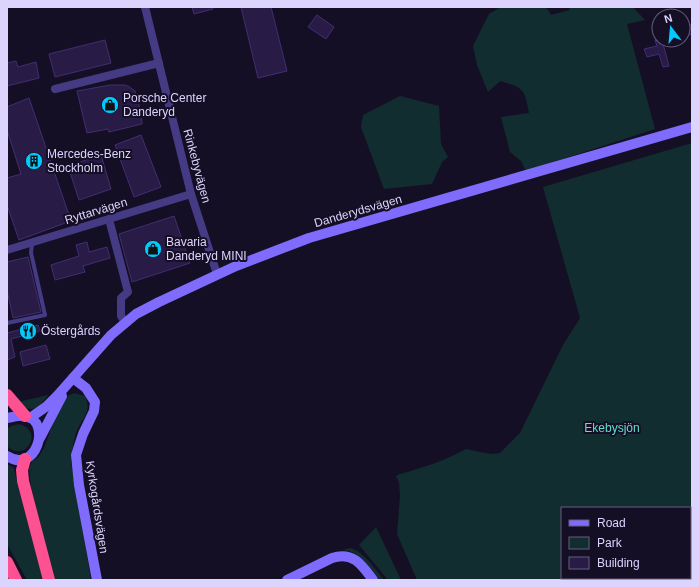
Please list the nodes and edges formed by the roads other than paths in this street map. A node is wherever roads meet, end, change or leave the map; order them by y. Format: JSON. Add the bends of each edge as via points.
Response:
{"nodes":[{"id":1,"x":145,"y":7,"type":"edge"},
{"id":2,"x":159,"y":63,"type":"junction"},
{"id":3,"x":55,"y":89,"type":"dead end"},
{"id":4,"x":692,"y":127,"type":"edge"},
{"id":5,"x":191,"y":194,"type":"junction"},
{"id":6,"x":109,"y":219,"type":"junction"},
{"id":7,"x":32,"y":243,"type":"junction"},
{"id":8,"x":7,"y":250,"type":"edge"},
{"id":9,"x":218,"y":274,"type":"junction"},
{"id":10,"x":126,"y":322,"type":"junction"},
{"id":11,"x":7,"y":323,"type":"edge"},
{"id":12,"x":73,"y":378,"type":"junction"},
{"id":13,"x":67,"y":387,"type":"junction"},
{"id":14,"x":7,"y":395,"type":"edge"},
{"id":15,"x":27,"y":417,"type":"junction"},
{"id":16,"x":8,"y":419,"type":"edge"},
{"id":17,"x":40,"y":438,"type":"junction"},
{"id":18,"x":7,"y":456,"type":"edge"},
{"id":19,"x":25,"y":459,"type":"junction"},
{"id":20,"x":7,"y":562,"type":"edge"},
{"id":21,"x":16,"y":580,"type":"edge"},
{"id":22,"x":49,"y":580,"type":"edge"},
{"id":23,"x":97,"y":580,"type":"edge"},
{"id":24,"x":288,"y":580,"type":"edge"},
{"id":25,"x":373,"y":580,"type":"edge"}],
"edges":[{"from":1,"to":2,"type":"street","name":"Rinkebyvägen"},
{"from":2,"to":3,"type":"street"},
{"from":2,"to":5,"type":"street","name":"Rinkebyvägen"},
{"from":4,"to":9,"type":"street","name":"Danderydsvägen","via":[[309,238]]},
{"from":5,"to":6,"type":"street","name":"Ryttarvägen"},
{"from":5,"to":9,"type":"street","name":"Rinkebyvägen"},
{"from":6,"to":7,"type":"street","name":"Ryttarvägen"},
{"from":6,"to":10,"type":"street","via":[[128,292],[121,298],[121,316]]},
{"from":7,"to":8,"type":"street","name":"Ryttarvägen"},
{"from":7,"to":11,"type":"lane","via":[[31,253],[45,315]]},
{"from":9,"to":10,"type":"street","name":"Danderydsvägen","via":[[136,314]]},
{"from":10,"to":12,"type":"street","name":"Danderydsvägen"},
{"from":12,"to":13,"type":"street","name":"Danderydsvägen"},
{"from":12,"to":23,"type":"street","name":"Kyrkogårdsvägen","via":[[86,388],[95,402],[94,411],[76,455],[79,486]]},
{"from":13,"to":15,"type":"street","name":"Danderydsvägen","via":[[47,406]]},
{"from":13,"to":17,"type":"street","name":"Danderydsvägen"},
{"from":14,"to":15,"type":"highway"},
{"from":15,"to":16,"type":"street"},
{"from":15,"to":17,"type":"street","via":[[35,422]]},
{"from":17,"to":19,"type":"street","name":"Danderydsvägen","via":[[38,447]]},
{"from":18,"to":19,"type":"street","via":[[18,460]]},
{"from":19,"to":22,"type":"highway","via":[[23,481]]},
{"from":20,"to":21,"type":"highway"},
{"from":24,"to":25,"type":"street","via":[[339,556],[348,556],[356,560]]}]}
